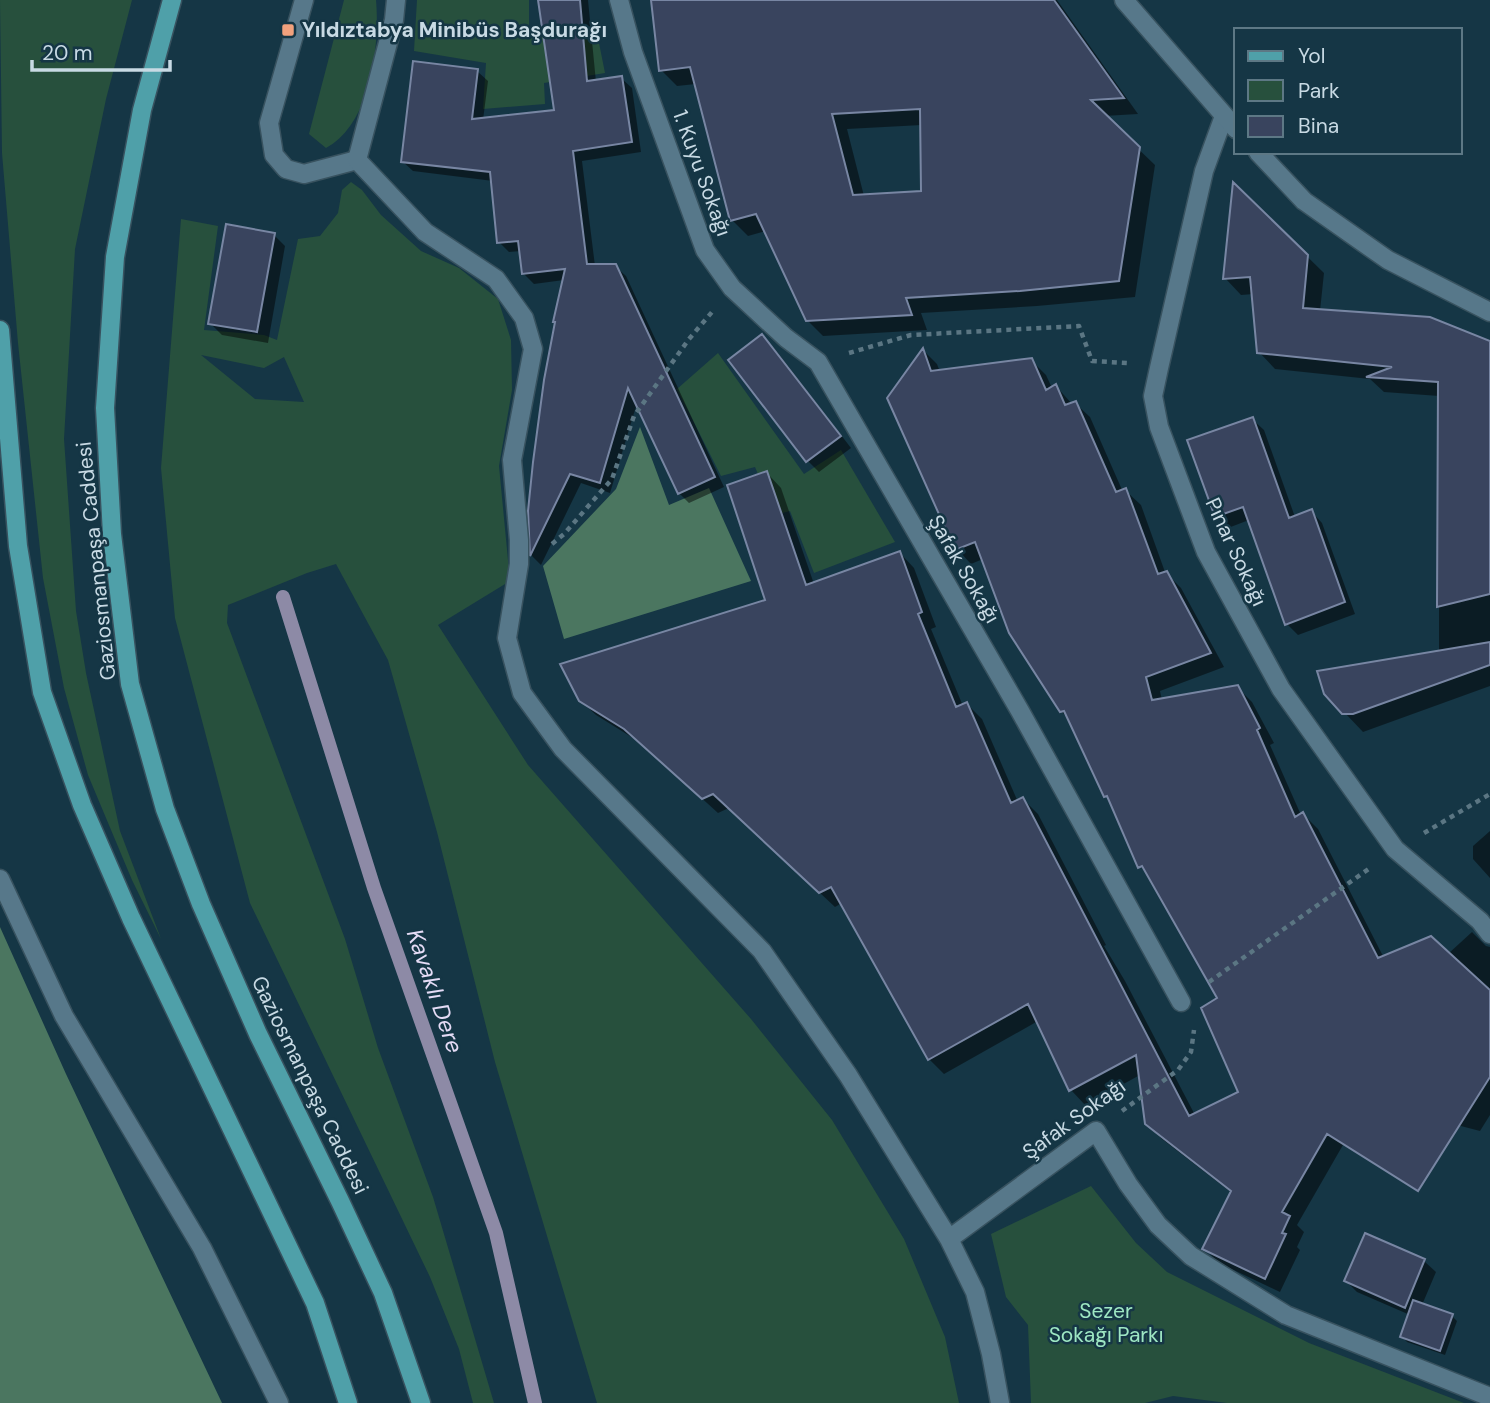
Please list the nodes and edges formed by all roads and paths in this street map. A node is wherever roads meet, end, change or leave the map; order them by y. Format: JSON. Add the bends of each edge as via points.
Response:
{"nodes":[{"id":1,"x":172,"y":0,"type":"edge"},
{"id":2,"x":304,"y":0,"type":"edge"},
{"id":3,"x":396,"y":0,"type":"edge"},
{"id":4,"x":619,"y":0,"type":"edge"},
{"id":5,"x":1124,"y":0,"type":"edge"},
{"id":6,"x":1230,"y":122,"type":"edge"},
{"id":7,"x":1260,"y":154,"type":"edge"},
{"id":8,"x":357,"y":160,"type":"junction"},
{"id":9,"x":732,"y":288,"type":"junction"},
{"id":10,"x":1490,"y":312,"type":"edge"},
{"id":11,"x":0,"y":330,"type":"edge"},
{"id":12,"x":1111,"y":360,"type":"dead end"},
{"id":13,"x":818,"y":362,"type":"junction"},
{"id":14,"x":519,"y":564,"type":"junction"},
{"id":15,"x":1490,"y":794,"type":"edge"},
{"id":16,"x":1395,"y":849,"type":"junction"},
{"id":17,"x":0,"y":879,"type":"edge"},
{"id":18,"x":1490,"y":934,"type":"edge"},
{"id":19,"x":1181,"y":1002,"type":"junction"},
{"id":20,"x":1096,"y":1131,"type":"junction"},
{"id":21,"x":949,"y":1239,"type":"junction"},
{"id":22,"x":1490,"y":1397,"type":"edge"},
{"id":23,"x":279,"y":1403,"type":"edge"},
{"id":24,"x":348,"y":1403,"type":"edge"},
{"id":25,"x":421,"y":1403,"type":"edge"},
{"id":26,"x":1000,"y":1403,"type":"edge"}],
"edges":[{"from":1,"to":25,"type":"main road","name":"Gaziosmanpaşa Caddesi","via":[[142,110],[115,257],[105,408],[112,534],[130,684],[165,809],[201,904],[383,1293]]},
{"from":2,"to":8,"type":"street","via":[[269,123],[274,155],[286,169],[304,174]]},
{"from":3,"to":8,"type":"street"},
{"from":4,"to":9,"type":"street","name":"1. Kuyu Sokağı","via":[[633,52],[705,250]]},
{"from":5,"to":6,"type":"street"},
{"from":6,"to":16,"type":"street","name":"Pınar Sokağı","via":[[1204,171],[1153,396],[1159,427],[1206,552],[1281,690]]},
{"from":7,"to":10,"type":"street","via":[[1304,201],[1388,260]]},
{"from":8,"to":14,"type":"street","via":[[425,232],[496,279],[524,318],[533,349],[512,460]]},
{"from":9,"to":13,"type":"street","name":"1. Kuyu Sokağı"},
{"from":9,"to":14,"type":"path","via":[[634,416],[612,479],[564,534]]},
{"from":11,"to":24,"type":"main road","via":[[18,546],[42,692],[82,805],[131,918],[315,1303]]},
{"from":12,"to":13,"type":"path","via":[[1092,361],[1079,326],[911,335]]},
{"from":13,"to":19,"type":"street","name":"Şafak Sokağı","via":[[1020,711]]},
{"from":14,"to":21,"type":"street","via":[[507,638],[522,692],[564,749],[762,951],[848,1075]]},
{"from":15,"to":16,"type":"path"},
{"from":16,"to":18,"type":"street","name":"Pınar Sokağı"},
{"from":16,"to":19,"type":"path"},
{"from":17,"to":23,"type":"street","via":[[64,1016],[202,1248]]},
{"from":19,"to":20,"type":"path","name":"Şafak Sokağı","via":[[1195,1031],[1191,1052],[1178,1070]]},
{"from":20,"to":21,"type":"street","name":"Şafak Sokağı"},
{"from":20,"to":22,"type":"street","via":[[1158,1225],[1191,1256],[1286,1315]]},
{"from":21,"to":26,"type":"street","via":[[975,1292]]}]}
